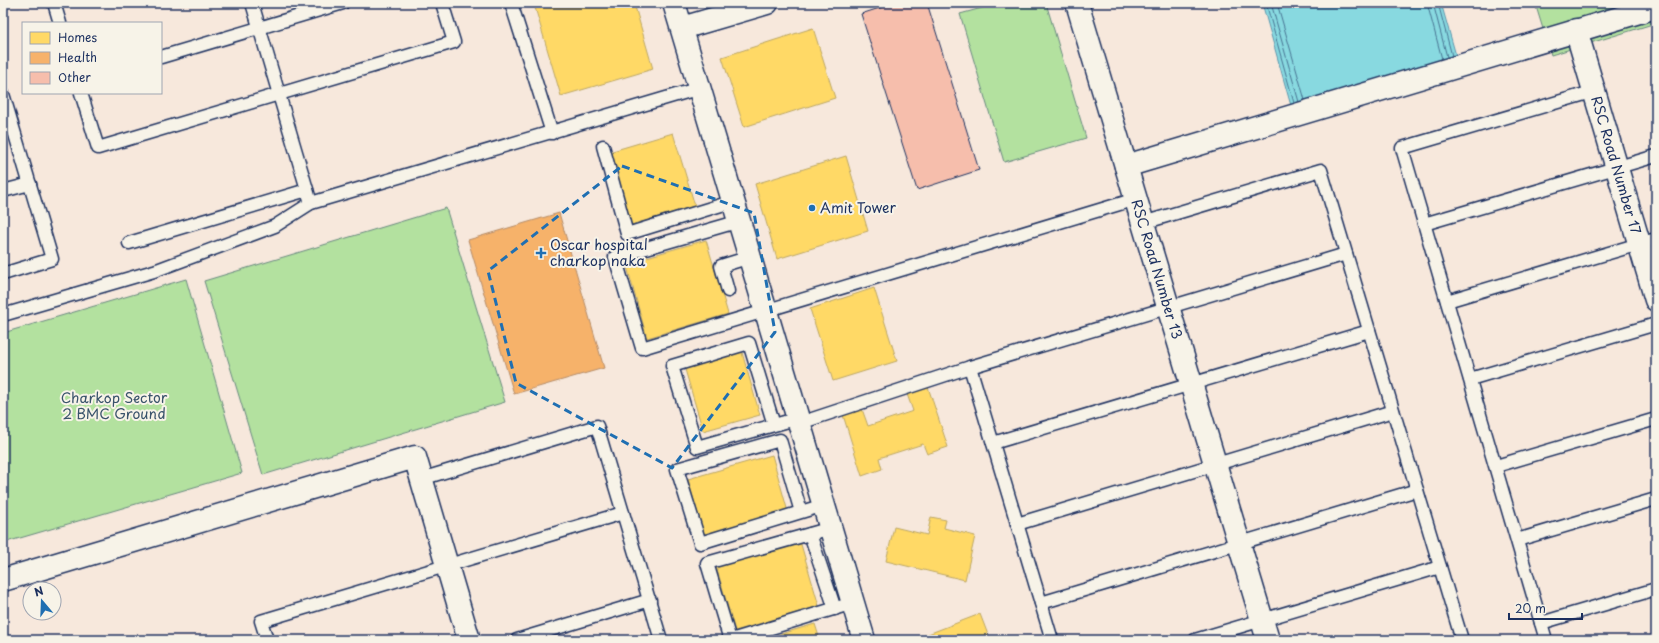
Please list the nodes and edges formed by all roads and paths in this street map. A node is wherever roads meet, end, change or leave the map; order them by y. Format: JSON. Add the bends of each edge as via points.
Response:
{"nodes":[{"id":1,"x":54,"y":3,"type":"edge"},
{"id":2,"x":252,"y":3,"type":"edge"},
{"id":3,"x":343,"y":3,"type":"edge"},
{"id":4,"x":442,"y":3,"type":"edge"},
{"id":5,"x":511,"y":3,"type":"edge"},
{"id":6,"x":674,"y":3,"type":"edge"},
{"id":7,"x":767,"y":3,"type":"edge"},
{"id":8,"x":1077,"y":3,"type":"edge"},
{"id":9,"x":1656,"y":7,"type":"edge"},
{"id":10,"x":60,"y":22,"type":"edge"},
{"id":11,"x":259,"y":28,"type":"junction"},
{"id":12,"x":682,"y":28,"type":"junction"},
{"id":13,"x":1576,"y":30,"type":"junction"},
{"id":14,"x":162,"y":57,"type":"edge"},
{"id":15,"x":700,"y":88,"type":"junction"},
{"id":16,"x":1595,"y":91,"type":"junction"},
{"id":17,"x":81,"y":94,"type":"edge"},
{"id":18,"x":279,"y":94,"type":"junction"},
{"id":19,"x":4,"y":99,"type":"edge"},
{"id":20,"x":552,"y":133,"type":"junction"},
{"id":21,"x":602,"y":146,"type":"dead end"},
{"id":22,"x":1656,"y":156,"type":"edge"},
{"id":23,"x":1126,"y":166,"type":"junction"},
{"id":24,"x":1617,"y":168,"type":"junction"},
{"id":25,"x":30,"y":184,"type":"junction"},
{"id":26,"x":307,"y":190,"type":"junction"},
{"id":27,"x":3,"y":192,"type":"edge"},
{"id":28,"x":1136,"y":199,"type":"junction"},
{"id":29,"x":311,"y":203,"type":"junction"},
{"id":30,"x":737,"y":211,"type":"junction"},
{"id":31,"x":1143,"y":223,"type":"junction"},
{"id":32,"x":1424,"y":224,"type":"junction"},
{"id":33,"x":1648,"y":241,"type":"edge"},
{"id":34,"x":130,"y":243,"type":"dead end"},
{"id":35,"x":1346,"y":254,"type":"junction"},
{"id":36,"x":750,"y":257,"type":"junction"},
{"id":37,"x":3,"y":274,"type":"edge"},
{"id":38,"x":728,"y":291,"type":"dead end"},
{"id":39,"x":1447,"y":300,"type":"junction"},
{"id":40,"x":1656,"y":300,"type":"edge"},
{"id":41,"x":1168,"y":307,"type":"junction"},
{"id":42,"x":767,"y":310,"type":"junction"},
{"id":43,"x":3,"y":315,"type":"edge"},
{"id":44,"x":1656,"y":324,"type":"edge"},
{"id":45,"x":1369,"y":331,"type":"junction"},
{"id":46,"x":970,"y":367,"type":"junction"},
{"id":47,"x":1470,"y":379,"type":"junction"},
{"id":48,"x":1192,"y":384,"type":"junction"},
{"id":49,"x":1393,"y":412,"type":"junction"},
{"id":50,"x":1656,"y":419,"type":"edge"},
{"id":51,"x":800,"y":420,"type":"junction"},
{"id":52,"x":774,"y":425,"type":"junction"},
{"id":53,"x":993,"y":443,"type":"junction"},
{"id":54,"x":1216,"y":465,"type":"junction"},
{"id":55,"x":1496,"y":466,"type":"junction"},
{"id":56,"x":421,"y":479,"type":"junction"},
{"id":57,"x":1417,"y":490,"type":"junction"},
{"id":58,"x":1656,"y":499,"type":"edge"},
{"id":59,"x":824,"y":505,"type":"junction"},
{"id":60,"x":623,"y":512,"type":"junction"},
{"id":61,"x":801,"y":512,"type":"junction"},
{"id":62,"x":1017,"y":524,"type":"junction"},
{"id":63,"x":831,"y":528,"type":"junction"},
{"id":64,"x":810,"y":534,"type":"junction"},
{"id":65,"x":1517,"y":540,"type":"junction"},
{"id":66,"x":1239,"y":544,"type":"junction"},
{"id":67,"x":447,"y":565,"type":"junction"},
{"id":68,"x":1440,"y":566,"type":"junction"},
{"id":69,"x":3,"y":580,"type":"edge"},
{"id":70,"x":1656,"y":589,"type":"edge"},
{"id":71,"x":650,"y":600,"type":"junction"},
{"id":72,"x":1041,"y":603,"type":"junction"},
{"id":73,"x":848,"y":608,"type":"junction"},
{"id":74,"x":1541,"y":623,"type":"junction"},
{"id":75,"x":1265,"y":630,"type":"edge"},
{"id":76,"x":267,"y":640,"type":"edge"},
{"id":77,"x":469,"y":640,"type":"edge"},
{"id":78,"x":517,"y":640,"type":"edge"},
{"id":79,"x":661,"y":640,"type":"edge"},
{"id":80,"x":731,"y":640,"type":"edge"},
{"id":81,"x":747,"y":640,"type":"edge"},
{"id":82,"x":864,"y":640,"type":"edge"},
{"id":83,"x":1052,"y":640,"type":"edge"},
{"id":84,"x":1195,"y":640,"type":"edge"},
{"id":85,"x":1462,"y":640,"type":"edge"},
{"id":86,"x":1546,"y":640,"type":"edge"}],
"edges":[{"from":1,"to":10,"type":"lane"},
{"from":2,"to":11,"type":"lane"},
{"from":3,"to":11,"type":"lane"},
{"from":4,"to":18,"type":"lane","via":[[454,42]]},
{"from":5,"to":20,"type":"lane"},
{"from":6,"to":12,"type":"street"},
{"from":7,"to":12,"type":"street"},
{"from":8,"to":23,"type":"street"},
{"from":9,"to":13,"type":"street"},
{"from":11,"to":14,"type":"lane"},
{"from":11,"to":18,"type":"lane"},
{"from":12,"to":15,"type":"street"},
{"from":13,"to":16,"type":"street","name":"RSC Road Number 17"},
{"from":13,"to":23,"type":"street"},
{"from":15,"to":20,"type":"lane"},
{"from":15,"to":30,"type":"street"},
{"from":16,"to":24,"type":"street","name":"RSC Road Number 17"},
{"from":16,"to":32,"type":"lane","via":[[1402,148]]},
{"from":17,"to":18,"type":"lane","via":[[98,148]]},
{"from":18,"to":26,"type":"lane"},
{"from":19,"to":25,"type":"lane"},
{"from":20,"to":29,"type":"lane"},
{"from":21,"to":30,"type":"lane","via":[[627,234]]},
{"from":22,"to":24,"type":"lane"},
{"from":23,"to":28,"type":"street"},
{"from":24,"to":32,"type":"lane"},
{"from":24,"to":33,"type":"street","name":"RSC Road Number 17"},
{"from":25,"to":27,"type":"lane"},
{"from":25,"to":37,"type":"lane","via":[[52,259]]},
{"from":26,"to":29,"type":"lane"},
{"from":26,"to":34,"type":"lane"},
{"from":28,"to":31,"type":"street","name":"RSC Road Number 13"},
{"from":28,"to":42,"type":"lane","name":"RSC Road Number 13"},
{"from":29,"to":43,"type":"lane","via":[[275,226],[154,271]]},
{"from":30,"to":36,"type":"street"},
{"from":30,"to":42,"type":"lane","name":"RSC Road Number 13","via":[[615,257],[642,348]]},
{"from":31,"to":35,"type":"lane","via":[[1321,170]]},
{"from":31,"to":41,"type":"street","name":"RSC Road Number 13"},
{"from":32,"to":39,"type":"lane"},
{"from":33,"to":39,"type":"lane"},
{"from":33,"to":40,"type":"street","name":"RSC Road Number 17"},
{"from":35,"to":41,"type":"lane"},
{"from":35,"to":45,"type":"lane"},
{"from":36,"to":38,"type":"lane","via":[[721,266]]},
{"from":36,"to":42,"type":"street"},
{"from":39,"to":47,"type":"lane"},
{"from":41,"to":46,"type":"lane"},
{"from":41,"to":48,"type":"street","name":"RSC Road Number 13"},
{"from":42,"to":51,"type":"street"},
{"from":44,"to":47,"type":"lane"},
{"from":45,"to":48,"type":"lane"},
{"from":45,"to":49,"type":"lane"},
{"from":46,"to":51,"type":"lane"},
{"from":46,"to":53,"type":"lane"},
{"from":47,"to":55,"type":"lane"},
{"from":48,"to":53,"type":"lane"},
{"from":48,"to":54,"type":"street","name":"RSC Road Number 13"},
{"from":49,"to":54,"type":"lane"},
{"from":49,"to":57,"type":"lane"},
{"from":50,"to":55,"type":"lane"},
{"from":51,"to":52,"type":"lane"},
{"from":51,"to":59,"type":"street"},
{"from":52,"to":52,"type":"lane","via":[[749,343],[672,366],[697,447]]},
{"from":53,"to":62,"type":"lane"},
{"from":54,"to":62,"type":"lane"},
{"from":54,"to":66,"type":"street","name":"RSC Road Number 13"},
{"from":55,"to":65,"type":"lane"},
{"from":56,"to":60,"type":"lane","via":[[597,426]]},
{"from":56,"to":67,"type":"street"},
{"from":56,"to":69,"type":"street","via":[[415,456]]},
{"from":57,"to":66,"type":"lane"},
{"from":57,"to":68,"type":"lane"},
{"from":58,"to":65,"type":"lane"},
{"from":59,"to":61,"type":"lane"},
{"from":59,"to":63,"type":"street"},
{"from":60,"to":67,"type":"lane"},
{"from":60,"to":71,"type":"lane"},
{"from":61,"to":61,"type":"lane","via":[[780,440],[677,469],[700,543]]},
{"from":62,"to":72,"type":"lane"},
{"from":63,"to":64,"type":"lane"},
{"from":63,"to":73,"type":"street"},
{"from":64,"to":73,"type":"lane"},
{"from":64,"to":80,"type":"lane","via":[[707,563]]},
{"from":65,"to":74,"type":"lane"},
{"from":66,"to":72,"type":"lane"},
{"from":66,"to":75,"type":"street","name":"RSC Road Number 13"},
{"from":67,"to":76,"type":"lane","via":[[261,621]]},
{"from":67,"to":77,"type":"street"},
{"from":68,"to":75,"type":"lane"},
{"from":68,"to":85,"type":"lane"},
{"from":70,"to":74,"type":"lane"},
{"from":71,"to":78,"type":"lane"},
{"from":71,"to":79,"type":"lane"},
{"from":72,"to":83,"type":"lane"},
{"from":73,"to":80,"type":"lane"},
{"from":73,"to":81,"type":"lane"},
{"from":73,"to":82,"type":"street"},
{"from":74,"to":86,"type":"lane"},
{"from":75,"to":84,"type":"lane"}]}
